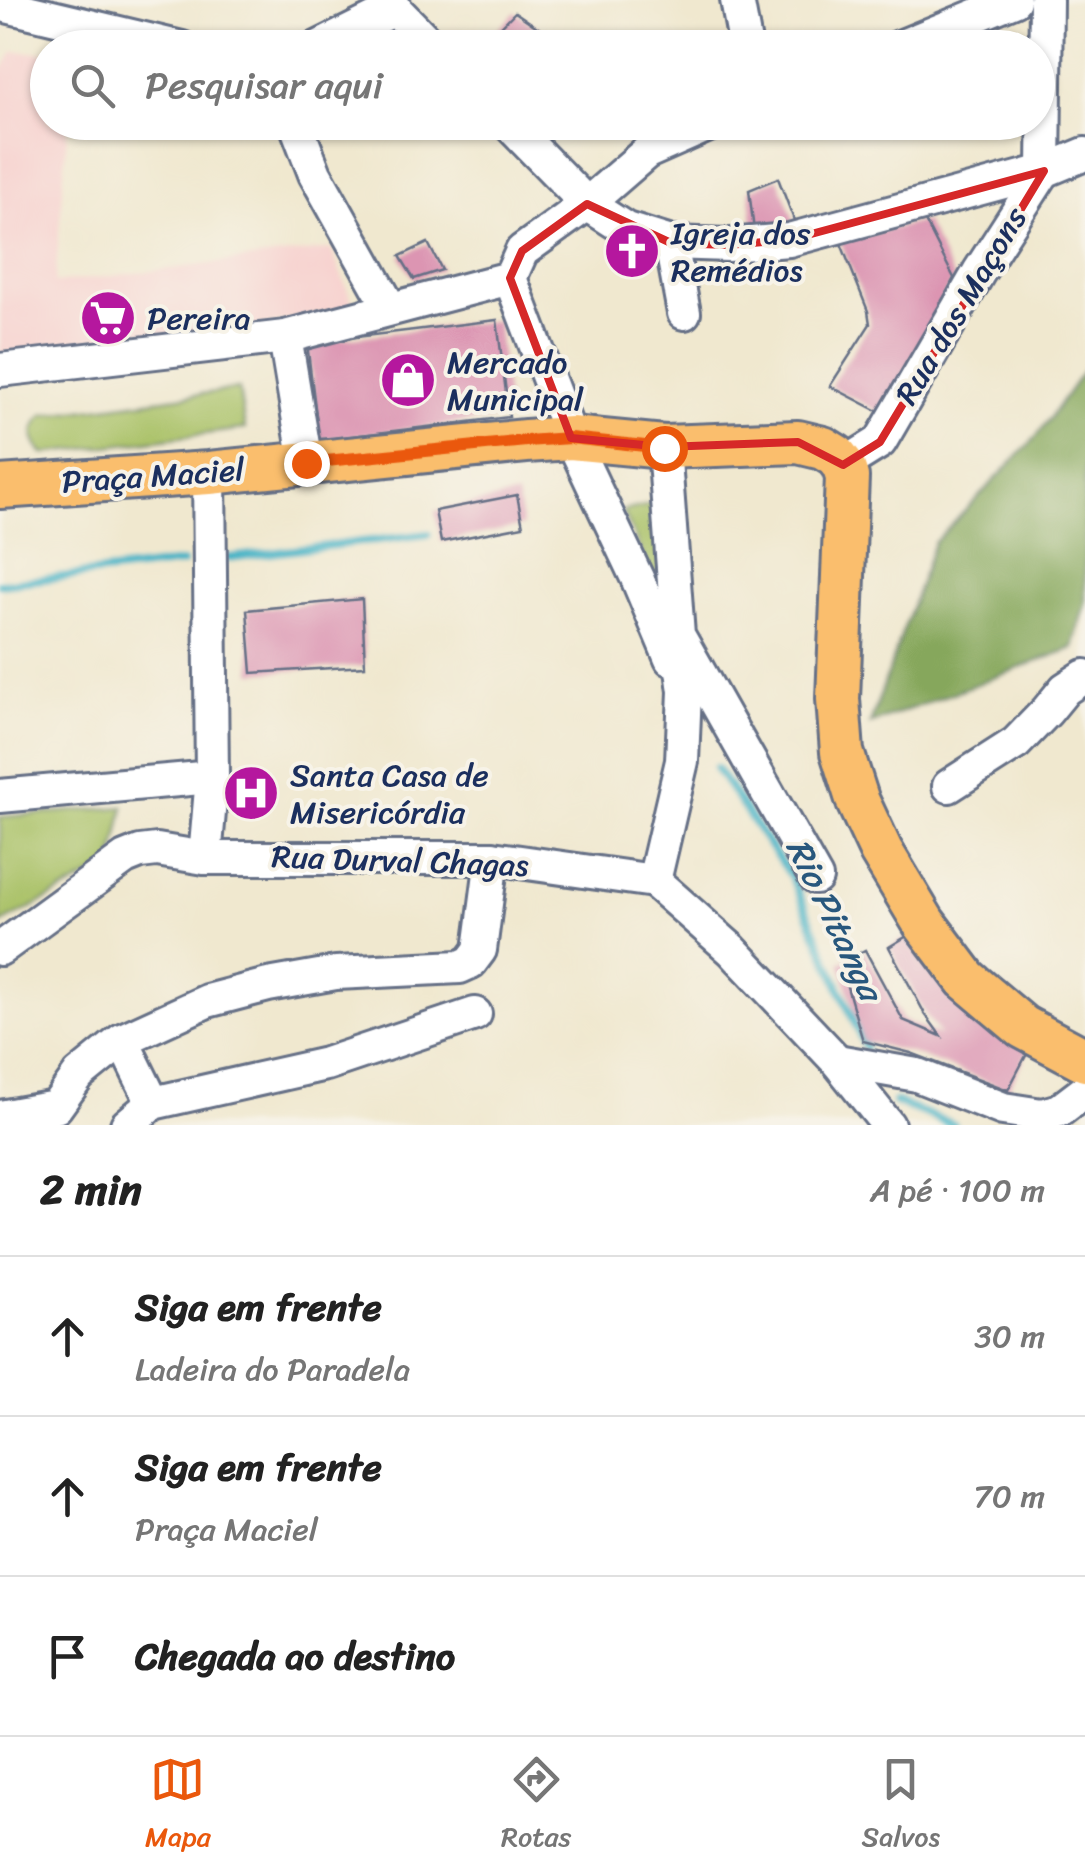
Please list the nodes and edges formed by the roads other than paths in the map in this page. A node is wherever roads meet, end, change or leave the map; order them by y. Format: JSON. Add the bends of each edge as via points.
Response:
{"nodes":[{"id":1,"x":737,"y":0,"type":"edge"},
{"id":2,"x":1014,"y":0,"type":"edge"},
{"id":3,"x":1046,"y":0,"type":"edge"},
{"id":4,"x":393,"y":4,"type":"edge"},
{"id":5,"x":7,"y":12,"type":"edge"},
{"id":6,"x":94,"y":30,"type":"edge"},
{"id":7,"x":348,"y":30,"type":"edge"},
{"id":8,"x":416,"y":30,"type":"edge"},
{"id":9,"x":743,"y":30,"type":"edge"},
{"id":10,"x":941,"y":30,"type":"edge"},
{"id":11,"x":1046,"y":30,"type":"edge"},
{"id":12,"x":302,"y":140,"type":"edge"},
{"id":13,"x":524,"y":140,"type":"edge"},
{"id":14,"x":674,"y":140,"type":"edge"},
{"id":15,"x":1044,"y":140,"type":"edge"},
{"id":16,"x":1085,"y":154,"type":"edge"},
{"id":17,"x":1044,"y":170,"type":"junction"},
{"id":18,"x":587,"y":204,"type":"junction"},
{"id":19,"x":670,"y":243,"type":"junction"},
{"id":20,"x":510,"y":278,"type":"junction"},
{"id":21,"x":390,"y":308,"type":"junction"},
{"id":22,"x":684,"y":314,"type":"dead end"},
{"id":23,"x":285,"y":336,"type":"junction"},
{"id":24,"x":0,"y":370,"type":"edge"},
{"id":25,"x":570,"y":438,"type":"junction"},
{"id":26,"x":664,"y":448,"type":"junction"},
{"id":27,"x":306,"y":463,"type":"junction"},
{"id":28,"x":843,"y":465,"type":"junction"},
{"id":29,"x":209,"y":473,"type":"junction"},
{"id":30,"x":0,"y":488,"type":"edge"},
{"id":31,"x":678,"y":635,"type":"junction"},
{"id":32,"x":1085,"y":676,"type":"edge"},
{"id":33,"x":684,"y":690,"type":"junction"},
{"id":34,"x":212,"y":778,"type":"junction"},
{"id":35,"x":950,"y":786,"type":"dead end"},
{"id":36,"x":0,"y":796,"type":"edge"},
{"id":37,"x":205,"y":858,"type":"junction"},
{"id":38,"x":492,"y":858,"type":"junction"},
{"id":39,"x":816,"y":878,"type":"dead end"},
{"id":40,"x":654,"y":881,"type":"junction"},
{"id":41,"x":0,"y":949,"type":"edge"},
{"id":42,"x":475,"y":1014,"type":"dead end"},
{"id":43,"x":122,"y":1040,"type":"junction"},
{"id":44,"x":1085,"y":1060,"type":"edge"},
{"id":45,"x":837,"y":1062,"type":"junction"},
{"id":46,"x":1085,"y":1092,"type":"edge"},
{"id":47,"x":153,"y":1102,"type":"junction"},
{"id":48,"x":55,"y":1116,"type":"edge"},
{"id":49,"x":0,"y":1117,"type":"edge"},
{"id":50,"x":883,"y":1123,"type":"edge"},
{"id":51,"x":126,"y":1125,"type":"edge"}],
"edges":[{"from":1,"to":9,"type":"street"},
{"from":2,"to":10,"type":"street"},
{"from":3,"to":11,"type":"street"},
{"from":4,"to":7,"type":"street"},
{"from":4,"to":8,"type":"street"},
{"from":5,"to":6,"type":"street"},
{"from":12,"to":21,"type":"street"},
{"from":13,"to":18,"type":"street"},
{"from":14,"to":18,"type":"street","via":[[647,152]]},
{"from":15,"to":17,"type":"street"},
{"from":16,"to":17,"type":"street"},
{"from":17,"to":19,"type":"street","via":[[788,240]]},
{"from":17,"to":28,"type":"street","name":"Rua dos Maçons","via":[[880,442]]},
{"from":18,"to":19,"type":"street","via":[[626,228]]},
{"from":18,"to":20,"type":"street","via":[[522,252]]},
{"from":19,"to":22,"type":"street"},
{"from":20,"to":21,"type":"street"},
{"from":20,"to":25,"type":"street"},
{"from":21,"to":23,"type":"street"},
{"from":23,"to":24,"type":"street"},
{"from":23,"to":27,"type":"street"},
{"from":25,"to":26,"type":"main road","name":"Praça Maciel"},
{"from":25,"to":27,"type":"main road","name":"Praça Maciel"},
{"from":25,"to":33,"type":"street"},
{"from":26,"to":28,"type":"main road","name":"Praça Maciel","via":[[798,442],[823,448]]},
{"from":26,"to":31,"type":"street"},
{"from":27,"to":29,"type":"main road","name":"Praça Maciel"},
{"from":28,"to":44,"type":"main road","via":[[838,699],[842,752],[858,802],[924,923],[966,978],[1023,1028]]},
{"from":29,"to":30,"type":"main road","name":"Praça Maciel"},
{"from":29,"to":34,"type":"street"},
{"from":31,"to":33,"type":"street"},
{"from":31,"to":39,"type":"street"},
{"from":32,"to":35,"type":"street","via":[[1065,688],[1016,743]]},
{"from":33,"to":40,"type":"street","via":[[682,761]]},
{"from":34,"to":36,"type":"street"},
{"from":34,"to":37,"type":"street"},
{"from":37,"to":38,"type":"street","name":"Rua Durval Chagas"},
{"from":37,"to":41,"type":"street","name":"Rua Durval Chagas","via":[[157,850],[124,858]]},
{"from":38,"to":40,"type":"street","name":"Rua Durval Chagas"},
{"from":38,"to":43,"type":"street","via":[[480,950],[471,962],[268,985],[207,1002]]},
{"from":40,"to":45,"type":"street","via":[[732,950]]},
{"from":42,"to":47,"type":"street","via":[[326,1064]]},
{"from":43,"to":47,"type":"street"},
{"from":43,"to":48,"type":"street","via":[[79,1075]]},
{"from":45,"to":46,"type":"street","via":[[918,1076],[1003,1109],[1042,1115]]},
{"from":45,"to":50,"type":"street"},
{"from":47,"to":51,"type":"street"},
{"from":48,"to":49,"type":"street"}]}
